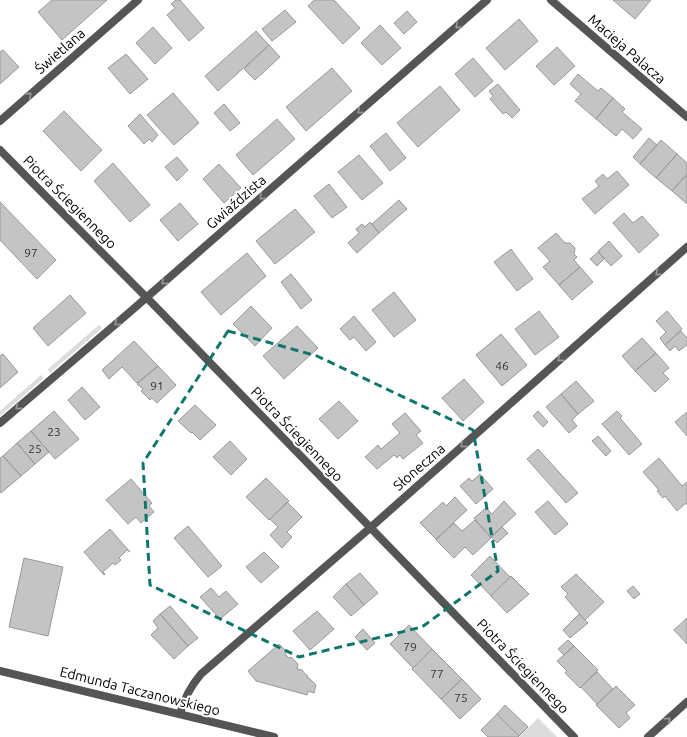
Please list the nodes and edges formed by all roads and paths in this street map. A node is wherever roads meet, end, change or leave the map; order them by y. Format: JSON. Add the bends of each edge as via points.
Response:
{"nodes":[{"id":1,"x":138,"y":0,"type":"edge"},
{"id":2,"x":487,"y":0,"type":"edge"},
{"id":3,"x":551,"y":0,"type":"edge"},
{"id":4,"x":687,"y":117,"type":"edge"},
{"id":5,"x":0,"y":121,"type":"edge"},
{"id":6,"x":0,"y":150,"type":"edge"},
{"id":7,"x":687,"y":247,"type":"edge"},
{"id":8,"x":146,"y":298,"type":"junction"},
{"id":9,"x":0,"y":423,"type":"edge"},
{"id":10,"x":370,"y":528,"type":"junction"},
{"id":11,"x":0,"y":671,"type":"edge"},
{"id":12,"x":687,"y":702,"type":"edge"},
{"id":13,"x":180,"y":714,"type":"junction"},
{"id":14,"x":274,"y":737,"type":"edge"},
{"id":15,"x":574,"y":737,"type":"edge"},
{"id":16,"x":648,"y":737,"type":"edge"}],
"edges":[{"from":5,"to":1,"type":"street","name":"Świetlana","one_way":true},
{"from":2,"to":8,"type":"street","name":"Gwiaździsta","one_way":true},
{"from":3,"to":4,"type":"street","name":"Macieja Palacza"},
{"from":6,"to":8,"type":"street","name":"Piotra Ściegiennego"},
{"from":7,"to":10,"type":"street","name":"Słoneczna","one_way":true},
{"from":8,"to":9,"type":"street","name":"Gwiaździsta","one_way":true},
{"from":8,"to":10,"type":"street","name":"Piotra Ściegiennego"},
{"from":10,"to":13,"type":"street","name":"Słoneczna","via":[[200,674],[183,702]]},
{"from":10,"to":15,"type":"street","name":"Piotra Ściegiennego"},
{"from":11,"to":13,"type":"street","name":"Edmunda Taczanowskiego"},
{"from":16,"to":12,"type":"street","one_way":true},
{"from":13,"to":14,"type":"street","name":"Edmunda Taczanowskiego"}]}
